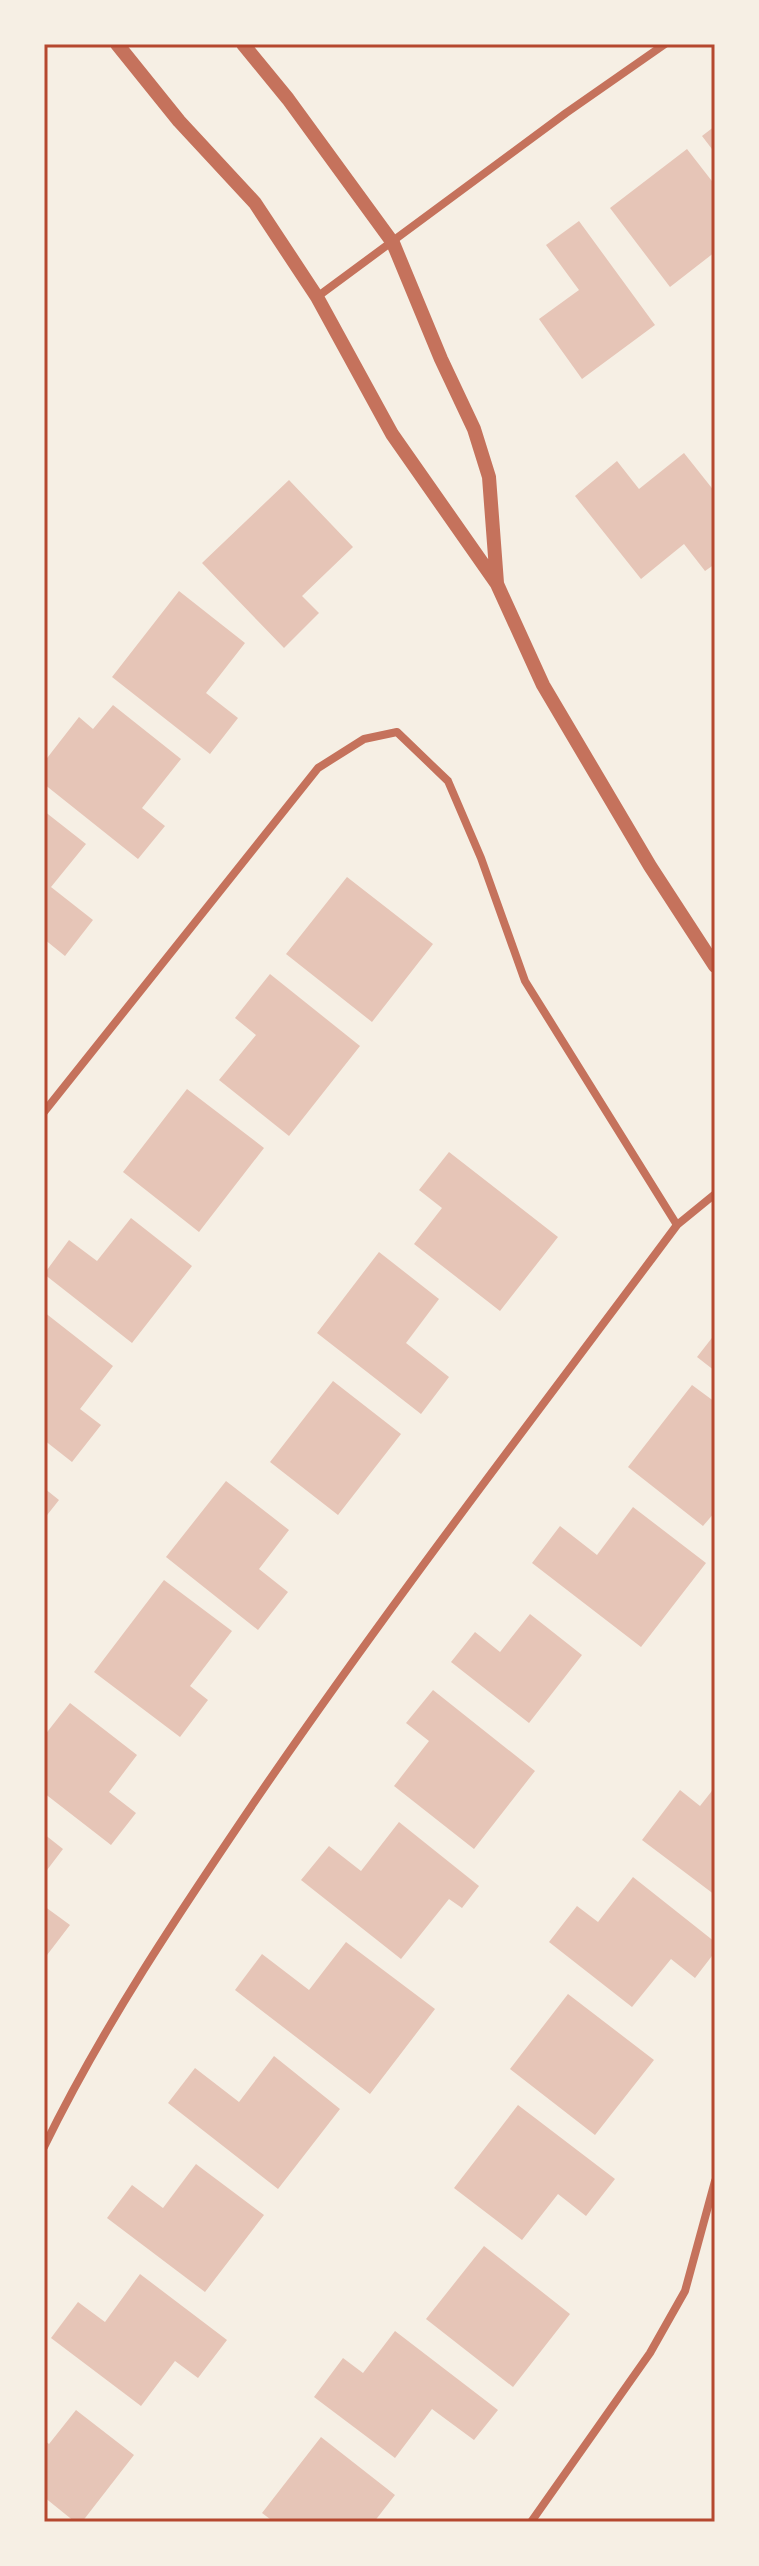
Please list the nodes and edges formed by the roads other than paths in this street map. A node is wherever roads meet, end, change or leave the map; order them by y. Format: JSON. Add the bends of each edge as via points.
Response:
{"nodes":[{"id":1,"x":117,"y":44,"type":"edge"},
{"id":2,"x":243,"y":44,"type":"edge"},
{"id":3,"x":665,"y":44,"type":"edge"},
{"id":4,"x":393,"y":243,"type":"junction"},
{"id":5,"x":317,"y":297,"type":"junction"},
{"id":6,"x":497,"y":584,"type":"junction"},
{"id":7,"x":715,"y":966,"type":"edge"},
{"id":8,"x":44,"y":1112,"type":"edge"},
{"id":9,"x":715,"y":1194,"type":"edge"},
{"id":10,"x":677,"y":1225,"type":"junction"},
{"id":11,"x":44,"y":2147,"type":"edge"},
{"id":12,"x":715,"y":2181,"type":"edge"},
{"id":13,"x":531,"y":2522,"type":"edge"}],
"edges":[{"from":1,"to":5,"type":"street","via":[[255,203]]},
{"from":2,"to":4,"type":"street"},
{"from":3,"to":4,"type":"street"},
{"from":4,"to":5,"type":"street"},
{"from":4,"to":6,"type":"street","via":[[474,429],[489,477]]},
{"from":5,"to":6,"type":"street","via":[[392,434]]},
{"from":6,"to":7,"type":"street","via":[[543,685]]},
{"from":8,"to":10,"type":"street","via":[[318,768],[364,739],[397,732],[448,781],[525,981]]},
{"from":9,"to":10,"type":"street"},
{"from":10,"to":11,"type":"street","via":[[331,1690],[196,1887],[74,2086]]},
{"from":12,"to":13,"type":"street","via":[[685,2291],[650,2353]]}]}
